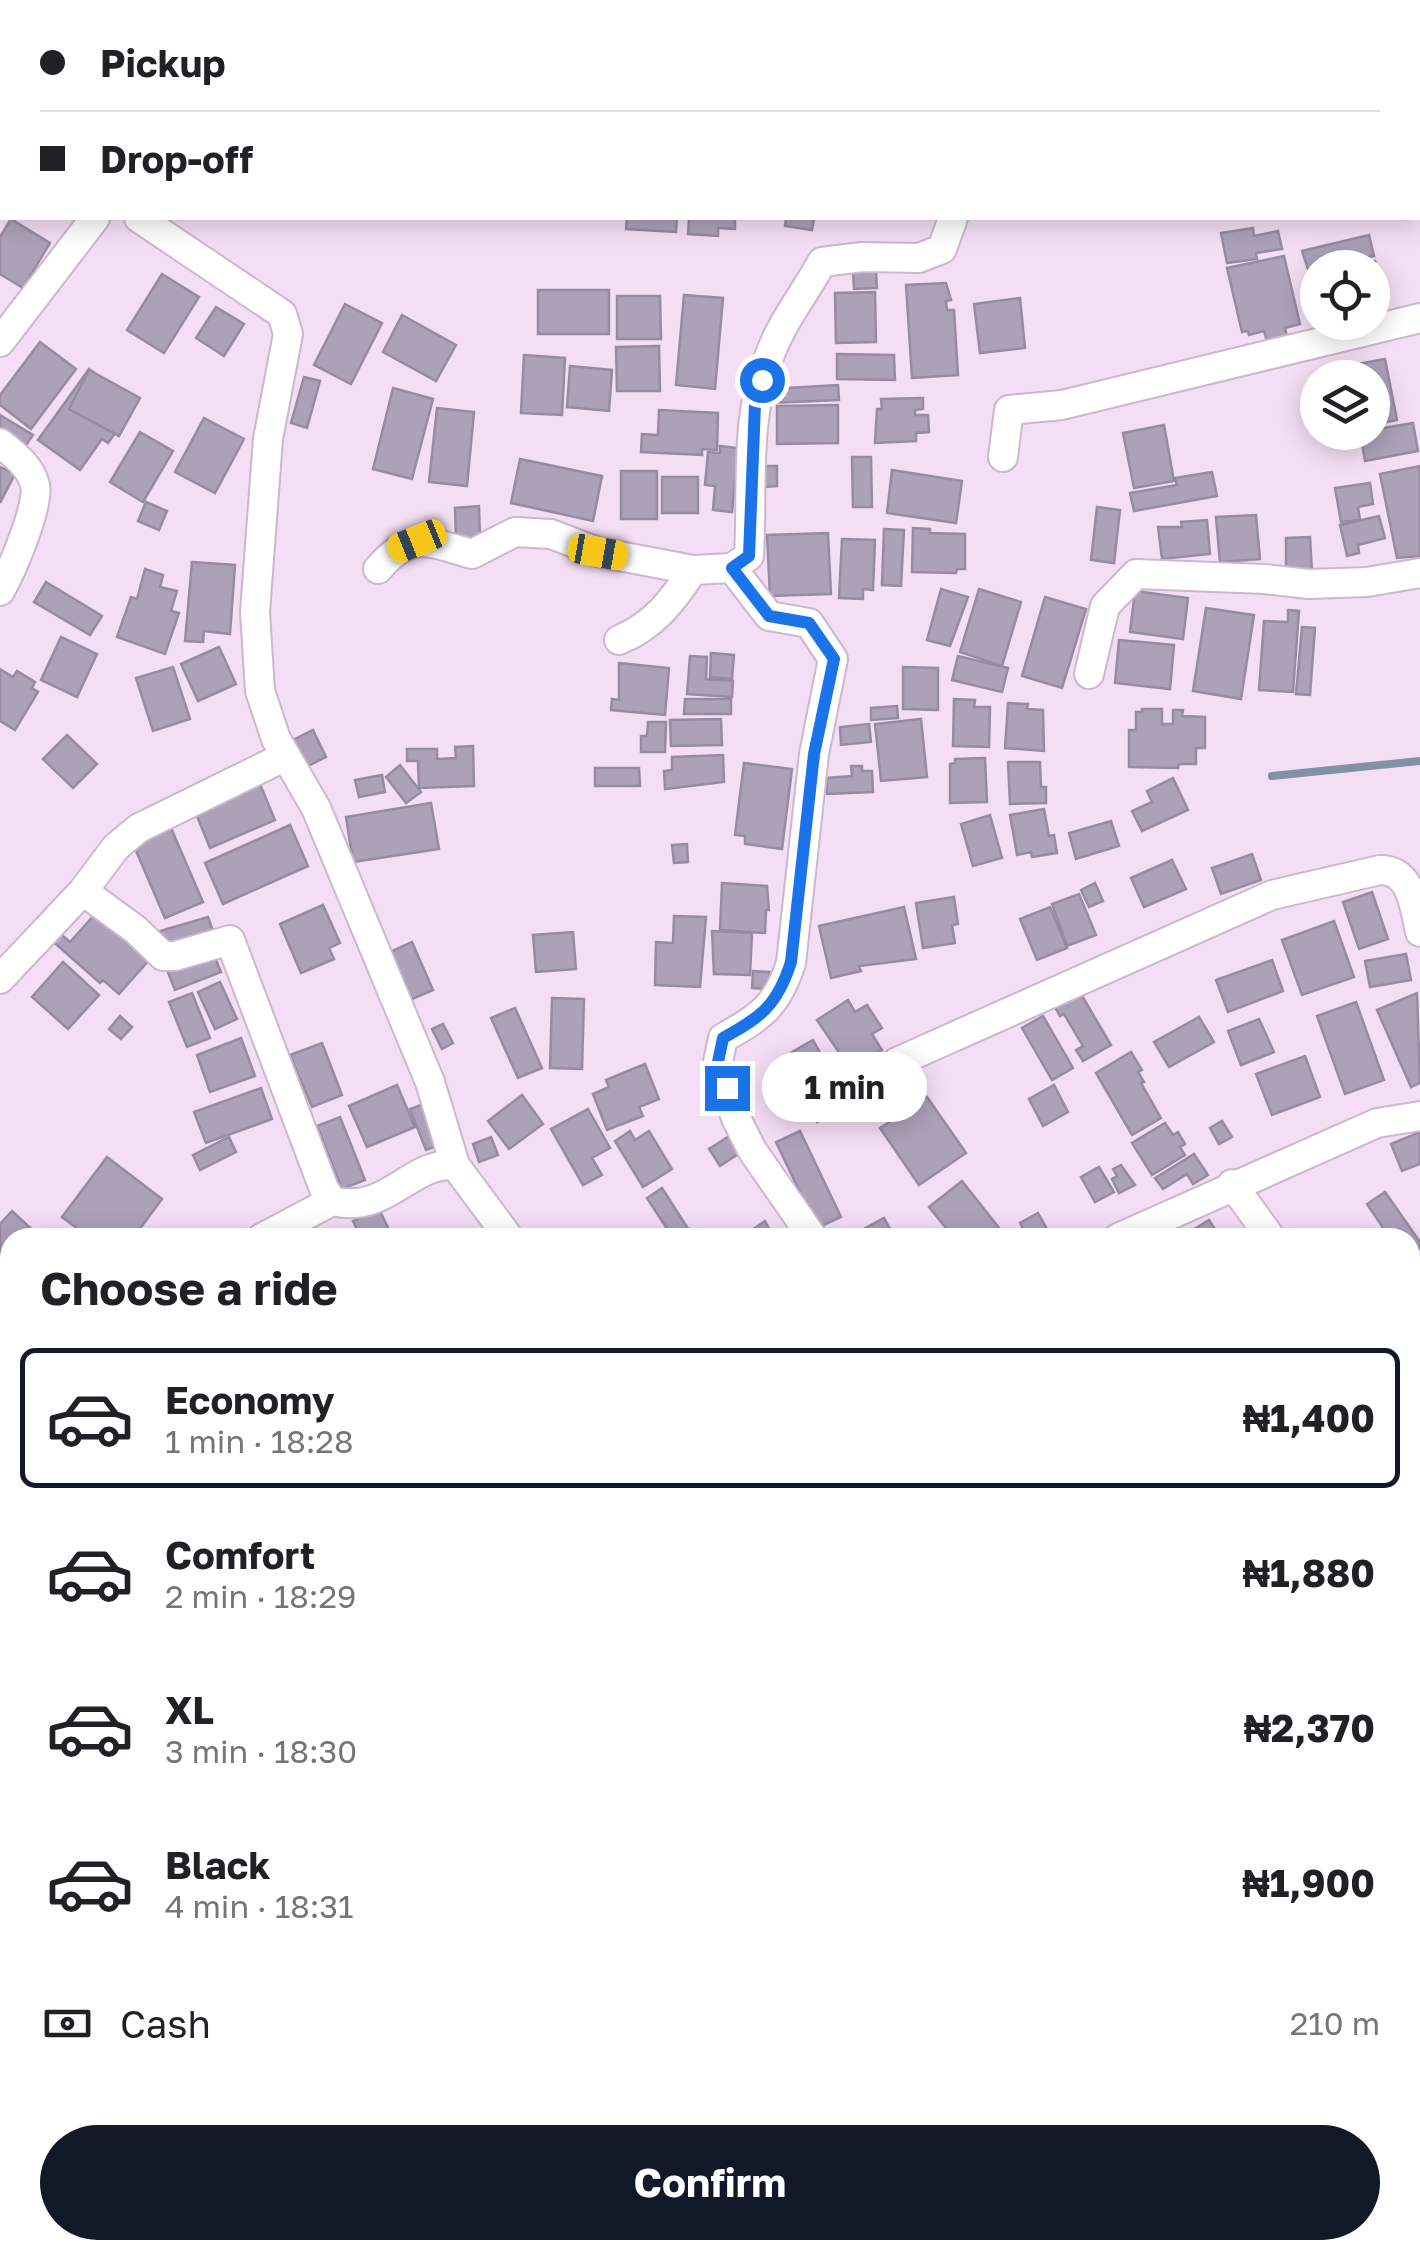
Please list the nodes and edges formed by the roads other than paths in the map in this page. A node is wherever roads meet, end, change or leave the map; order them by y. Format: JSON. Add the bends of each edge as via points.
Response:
{"nodes":[{"id":1,"x":93,"y":220,"type":"edge"},
{"id":2,"x":143,"y":220,"type":"edge"},
{"id":3,"x":952,"y":220,"type":"edge"},
{"id":4,"x":1420,"y":318,"type":"edge"},
{"id":5,"x":0,"y":342,"type":"edge"},
{"id":6,"x":0,"y":443,"type":"edge"},
{"id":7,"x":1003,"y":458,"type":"dead end"},
{"id":8,"x":732,"y":568,"type":"junction"},
{"id":9,"x":378,"y":569,"type":"dead end"},
{"id":10,"x":693,"y":570,"type":"junction"},
{"id":11,"x":1420,"y":573,"type":"edge"},
{"id":12,"x":0,"y":590,"type":"edge"},
{"id":13,"x":620,"y":640,"type":"dead end"},
{"id":14,"x":1090,"y":674,"type":"dead end"},
{"id":15,"x":286,"y":756,"type":"junction"},
{"id":16,"x":83,"y":892,"type":"junction"},
{"id":17,"x":1420,"y":932,"type":"edge"},
{"id":18,"x":5,"y":960,"type":"edge"},
{"id":19,"x":897,"y":1062,"type":"dead end"},
{"id":20,"x":1420,"y":1116,"type":"edge"},
{"id":21,"x":456,"y":1165,"type":"junction"},
{"id":22,"x":1232,"y":1184,"type":"junction"},
{"id":23,"x":332,"y":1201,"type":"junction"},
{"id":24,"x":281,"y":1228,"type":"edge"},
{"id":25,"x":502,"y":1228,"type":"edge"},
{"id":26,"x":807,"y":1228,"type":"edge"},
{"id":27,"x":1139,"y":1228,"type":"edge"},
{"id":28,"x":1264,"y":1228,"type":"edge"}],
"edges":[{"from":1,"to":5,"type":"street"},
{"from":2,"to":15,"type":"street","via":[[282,314],[288,334],[268,439],[255,612],[260,690]]},
{"from":3,"to":8,"type":"street","via":[[942,249],[919,258],[822,262],[780,331],[759,388],[749,556]]},
{"from":4,"to":7,"type":"street","via":[[1062,406],[1009,410]]},
{"from":6,"to":12,"type":"street","via":[[22,461],[36,487]]},
{"from":8,"to":10,"type":"street"},
{"from":8,"to":26,"type":"street","via":[[769,616],[809,623],[834,659],[814,754],[791,962],[764,1014],[723,1038],[718,1062],[752,1150]]},
{"from":9,"to":10,"type":"street","via":[[394,550],[417,541],[472,554],[515,532],[551,534],[598,552]]},
{"from":10,"to":13,"type":"street","via":[[642,631]]},
{"from":11,"to":14,"type":"street","via":[[1309,584],[1136,574],[1105,606]]},
{"from":15,"to":16,"type":"street","via":[[139,828],[116,846]]},
{"from":15,"to":21,"type":"street","via":[[316,808],[430,1082]]},
{"from":16,"to":18,"type":"street"},
{"from":16,"to":23,"type":"street","via":[[163,956],[230,940]]},
{"from":17,"to":19,"type":"street","via":[[1402,876],[1394,870],[1272,895]]},
{"from":20,"to":22,"type":"street","via":[[1377,1122]]},
{"from":21,"to":23,"type":"street","via":[[441,1164],[367,1204]]},
{"from":21,"to":25,"type":"street"},
{"from":22,"to":27,"type":"street"},
{"from":22,"to":28,"type":"street"},
{"from":23,"to":24,"type":"street"}]}
